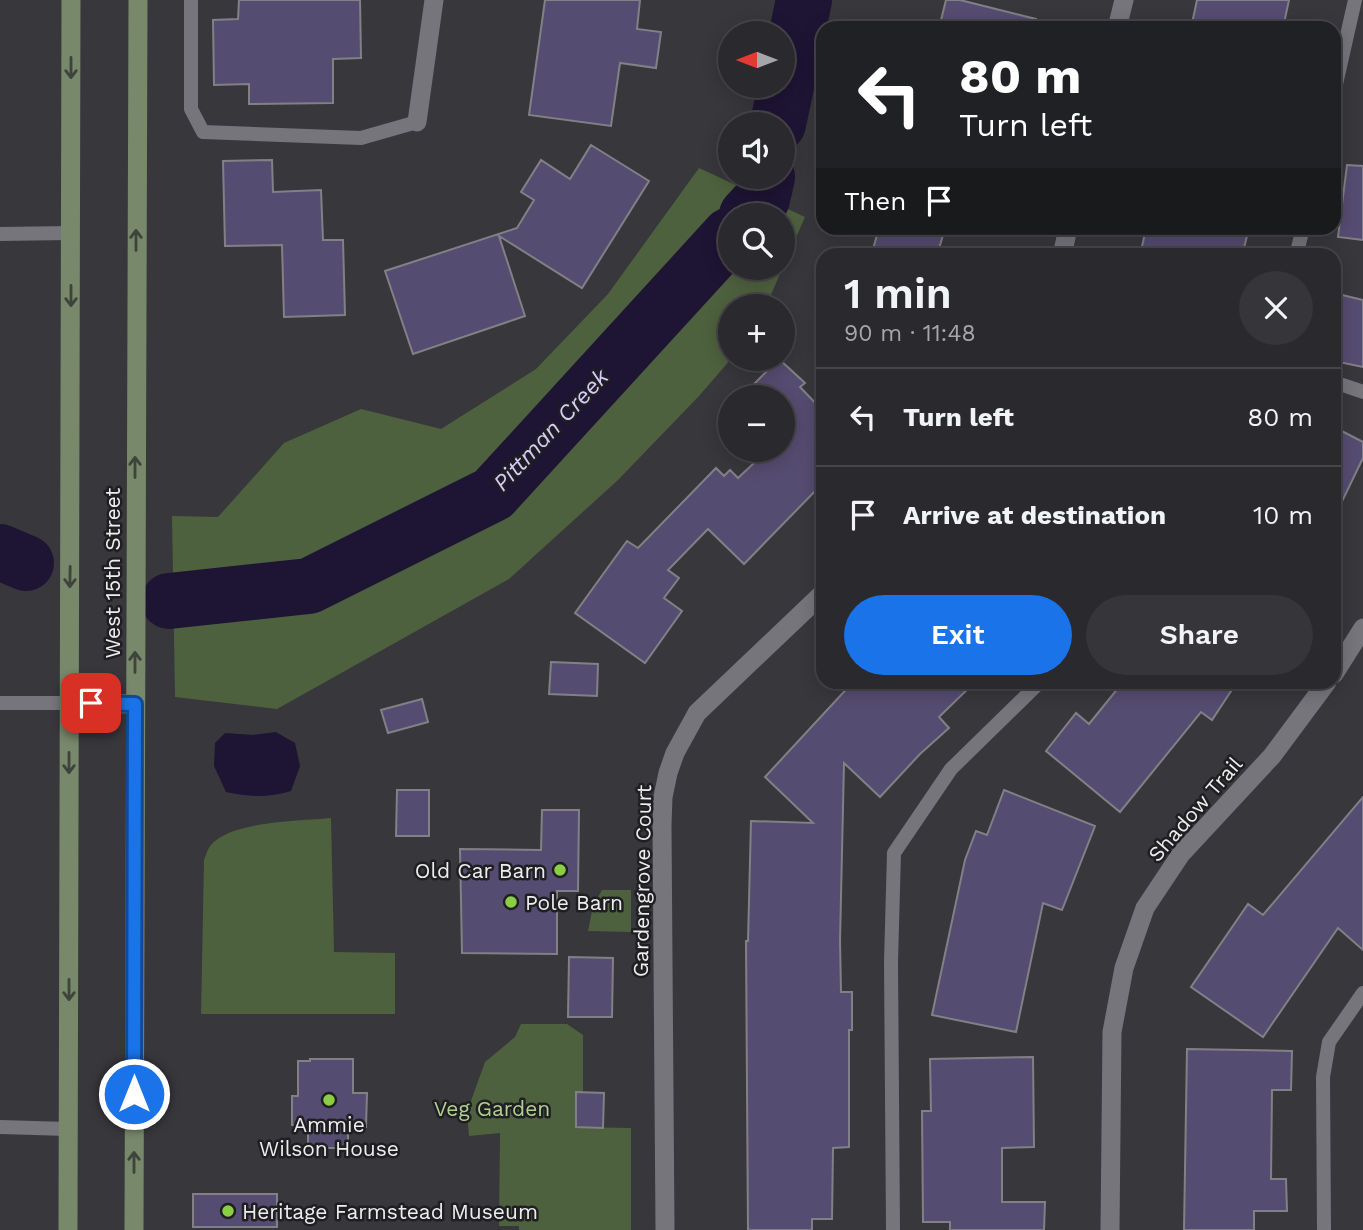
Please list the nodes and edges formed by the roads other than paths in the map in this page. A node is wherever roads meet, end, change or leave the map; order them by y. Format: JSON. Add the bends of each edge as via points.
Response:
{"nodes":[{"id":1,"x":71,"y":0,"type":"edge"},
{"id":2,"x":138,"y":0,"type":"edge"},
{"id":3,"x":191,"y":0,"type":"edge"},
{"id":4,"x":434,"y":0,"type":"edge"},
{"id":5,"x":1124,"y":0,"type":"edge"},
{"id":6,"x":1354,"y":0,"type":"edge"},
{"id":7,"x":1119,"y":21,"type":"edge"},
{"id":8,"x":1341,"y":60,"type":"edge"},
{"id":9,"x":417,"y":122,"type":"joint"},
{"id":10,"x":71,"y":233,"type":"junction"},
{"id":11,"x":0,"y":234,"type":"edge"},
{"id":12,"x":1341,"y":384,"type":"edge"},
{"id":13,"x":1363,"y":392,"type":"edge"},
{"id":14,"x":816,"y":600,"type":"edge"},
{"id":15,"x":1363,"y":628,"type":"edge"},
{"id":16,"x":1341,"y":663,"type":"edge"},
{"id":17,"x":1033,"y":689,"type":"edge"},
{"id":18,"x":1322,"y":689,"type":"edge"},
{"id":19,"x":0,"y":703,"type":"edge"},
{"id":20,"x":69,"y":703,"type":"junction"},
{"id":21,"x":135,"y":704,"type":"junction"},
{"id":22,"x":1363,"y":993,"type":"edge"},
{"id":23,"x":0,"y":1127,"type":"edge"},
{"id":24,"x":68,"y":1129,"type":"junction"},
{"id":25,"x":68,"y":1230,"type":"edge"},
{"id":26,"x":134,"y":1230,"type":"edge"},
{"id":27,"x":665,"y":1230,"type":"edge"},
{"id":28,"x":893,"y":1230,"type":"edge"},
{"id":29,"x":1110,"y":1230,"type":"edge"},
{"id":30,"x":1324,"y":1230,"type":"edge"}],
"edges":[{"from":1,"to":10,"type":"main road","name":"West 15th Street","one_way":true},
{"from":21,"to":2,"type":"main road","name":"West 15th Street","one_way":true},
{"from":3,"to":9,"type":"lane","via":[[191,109],[203,132],[361,138]]},
{"from":4,"to":9,"type":"street"},
{"from":5,"to":7,"type":"street"},
{"from":6,"to":8,"type":"lane"},
{"from":10,"to":11,"type":"lane"},
{"from":10,"to":20,"type":"main road","name":"West 15th Street","one_way":true},
{"from":12,"to":13,"type":"lane"},
{"from":14,"to":27,"type":"street","name":"Gardengrove Court","via":[[697,713],[668,772],[662,825]]},
{"from":15,"to":16,"type":"street"},
{"from":17,"to":28,"type":"lane","via":[[951,769],[894,853]]},
{"from":18,"to":29,"type":"street","name":"Shadow Trail","via":[[1272,756],[1181,854],[1146,908],[1124,968],[1112,1032]]},
{"from":19,"to":20,"type":"lane"},
{"from":20,"to":21,"type":"main road"},
{"from":20,"to":24,"type":"main road","name":"West 15th Street","one_way":true},
{"from":26,"to":21,"type":"main road","name":"West 15th Street","one_way":true},
{"from":22,"to":30,"type":"lane","via":[[1329,1042],[1323,1077]]},
{"from":23,"to":24,"type":"lane"},
{"from":24,"to":25,"type":"main road","name":"West 15th Street"}]}
